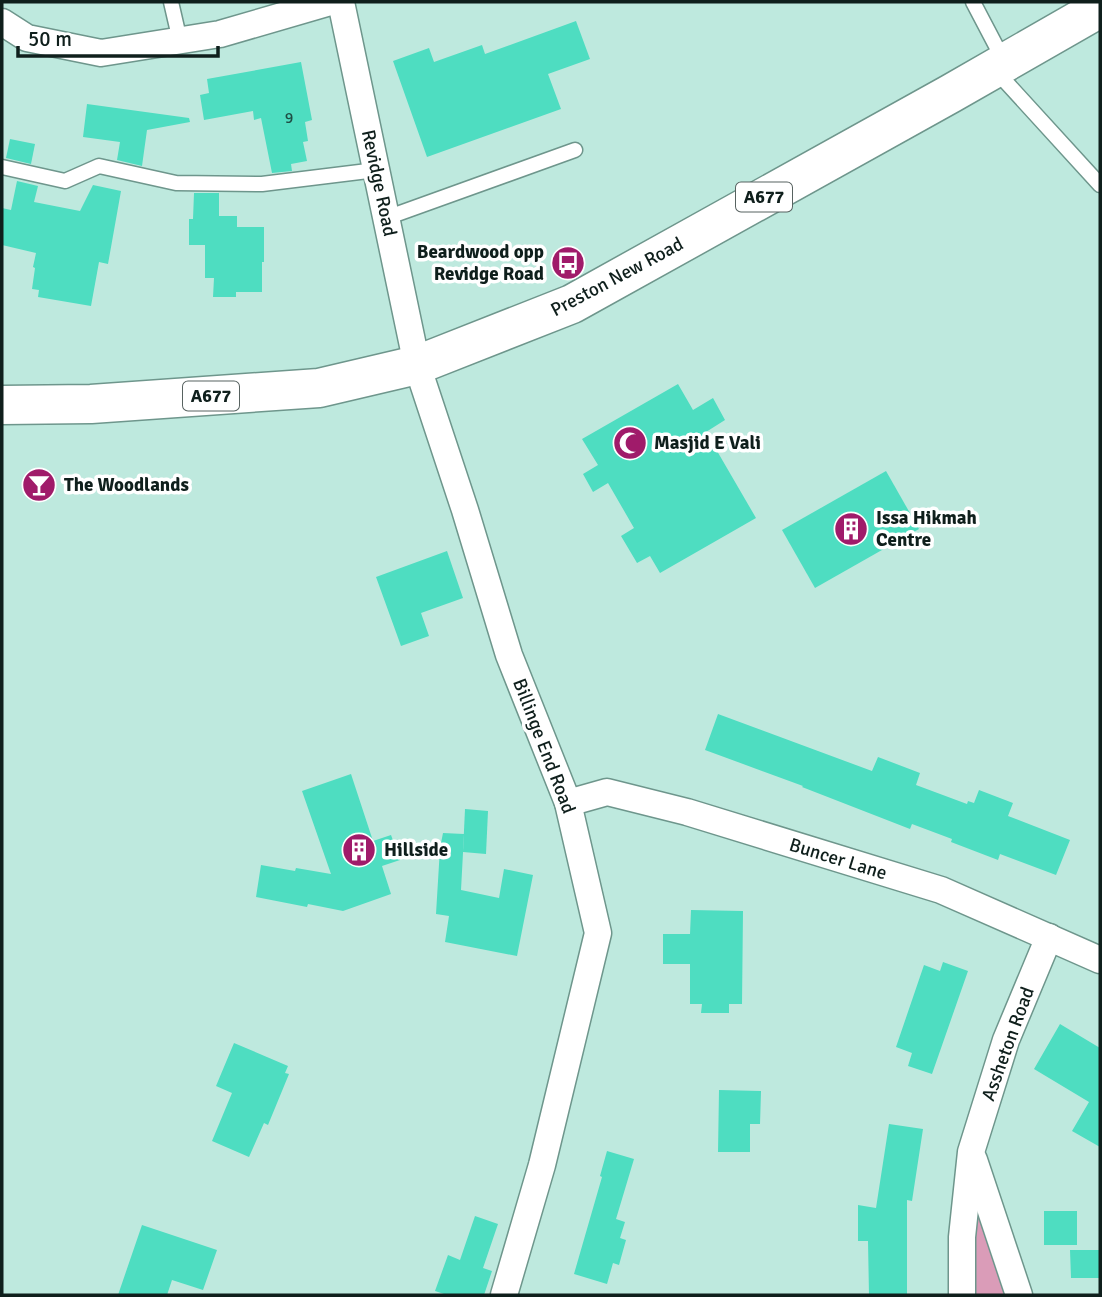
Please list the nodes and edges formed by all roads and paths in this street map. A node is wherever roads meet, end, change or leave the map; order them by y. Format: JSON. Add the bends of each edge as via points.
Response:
{"nodes":[{"id":1,"x":171,"y":2,"type":"edge"},
{"id":2,"x":330,"y":2,"type":"edge"},
{"id":3,"x":341,"y":2,"type":"edge"},
{"id":4,"x":973,"y":2,"type":"edge"},
{"id":5,"x":1100,"y":8,"type":"edge"},
{"id":6,"x":2,"y":22,"type":"edge"},
{"id":7,"x":180,"y":41,"type":"junction"},
{"id":8,"x":1000,"y":66,"type":"junction"},
{"id":9,"x":575,"y":150,"type":"dead end"},
{"id":10,"x":2,"y":167,"type":"edge"},
{"id":11,"x":376,"y":170,"type":"junction"},
{"id":12,"x":1100,"y":185,"type":"edge"},
{"id":13,"x":386,"y":218,"type":"junction"},
{"id":14,"x":417,"y":365,"type":"junction"},
{"id":15,"x":2,"y":405,"type":"edge"},
{"id":16,"x":568,"y":803,"type":"junction"},
{"id":17,"x":1049,"y":937,"type":"junction"},
{"id":18,"x":1100,"y":960,"type":"edge"},
{"id":19,"x":971,"y":1152,"type":"junction"},
{"id":20,"x":504,"y":1295,"type":"edge"},
{"id":21,"x":962,"y":1295,"type":"edge"},
{"id":22,"x":1019,"y":1295,"type":"edge"}],
"edges":[{"from":1,"to":7,"type":"lane"},
{"from":2,"to":7,"type":"street"},
{"from":3,"to":11,"type":"street","name":"Revidge Road"},
{"from":4,"to":8,"type":"lane"},
{"from":5,"to":8,"type":"highway","name":"Preston New Road","number":"A677"},
{"from":6,"to":7,"type":"street","via":[[27,38],[101,53]]},
{"from":8,"to":12,"type":"lane"},
{"from":8,"to":14,"type":"highway","name":"Preston New Road","number":"A677","via":[[572,304]]},
{"from":9,"to":13,"type":"lane"},
{"from":10,"to":11,"type":"lane","via":[[65,181],[99,166],[176,183],[262,184]]},
{"from":11,"to":13,"type":"street","name":"Revidge Road"},
{"from":13,"to":14,"type":"street","name":"Revidge Road"},
{"from":14,"to":15,"type":"highway","name":"Preston New Road","number":"A677","via":[[319,388],[91,404]]},
{"from":14,"to":16,"type":"street","name":"Billinge End Road","via":[[509,655]]},
{"from":16,"to":17,"type":"street","name":"Buncer Lane","via":[[607,792],[687,812],[942,890]]},
{"from":16,"to":20,"type":"street","name":"Billinge End Road","via":[[597,933],[542,1165]]},
{"from":17,"to":18,"type":"street","name":"Buncer Lane"},
{"from":17,"to":19,"type":"street","name":"Assheton Road","via":[[1006,1040]]},
{"from":19,"to":21,"type":"street","name":"Assheton Road","via":[[961,1237]]},
{"from":19,"to":22,"type":"street"}]}
